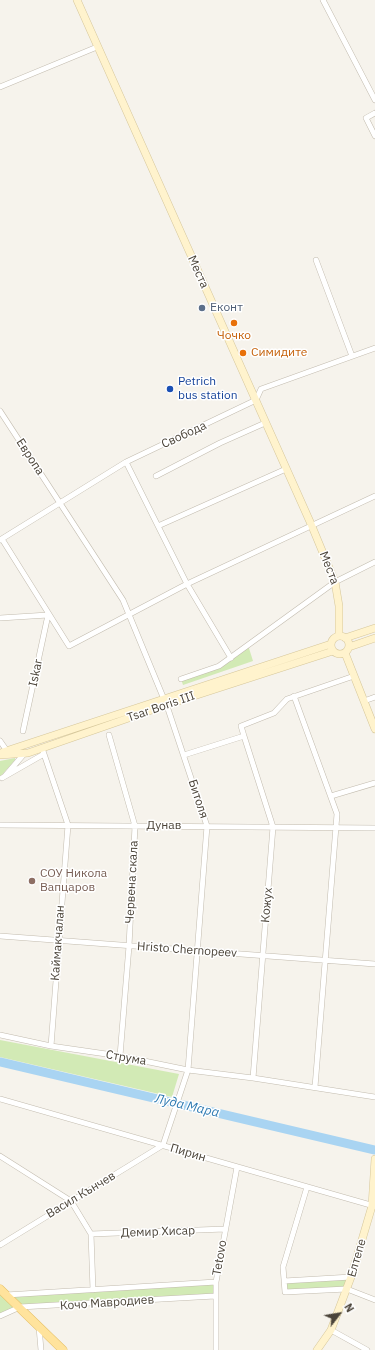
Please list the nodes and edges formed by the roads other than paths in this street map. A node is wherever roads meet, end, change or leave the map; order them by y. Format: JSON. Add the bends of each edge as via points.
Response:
{"nodes":[{"id":1,"x":77,"y":0,"type":"edge"},
{"id":2,"x":323,"y":0,"type":"edge"},
{"id":3,"x":97,"y":47,"type":"junction"},
{"id":4,"x":0,"y":87,"type":"edge"},
{"id":5,"x":375,"y":100,"type":"edge"},
{"id":6,"x":375,"y":113,"type":"edge"},
{"id":7,"x":375,"y":136,"type":"edge"},
{"id":8,"x":316,"y":260,"type":"dead end"},
{"id":9,"x":375,"y":348,"type":"edge"},
{"id":10,"x":352,"y":356,"type":"junction"},
{"id":11,"x":256,"y":400,"type":"junction"},
{"id":12,"x":0,"y":411,"type":"edge"},
{"id":13,"x":265,"y":423,"type":"junction"},
{"id":14,"x":126,"y":462,"type":"junction"},
{"id":15,"x":286,"y":469,"type":"junction"},
{"id":16,"x":156,"y":476,"type":"dead end"},
{"id":17,"x":375,"y":496,"type":"edge"},
{"id":18,"x":59,"y":503,"type":"junction"},
{"id":19,"x":311,"y":524,"type":"junction"},
{"id":20,"x":158,"y":526,"type":"junction"},
{"id":21,"x":1,"y":540,"type":"edge"},
{"id":22,"x":375,"y":562,"type":"edge"},
{"id":23,"x":335,"y":582,"type":"junction"},
{"id":24,"x":186,"y":584,"type":"junction"},
{"id":25,"x":130,"y":613,"type":"junction"},
{"id":26,"x":48,"y":615,"type":"junction"},
{"id":27,"x":0,"y":618,"type":"edge"},
{"id":28,"x":375,"y":628,"type":"edge"},
{"id":29,"x":342,"y":637,"type":"junction"},
{"id":30,"x":375,"y":638,"type":"edge"},
{"id":31,"x":332,"y":647,"type":"junction"},
{"id":32,"x":347,"y":650,"type":"junction"},
{"id":33,"x":231,"y":658,"type":"junction"},
{"id":34,"x":354,"y":676,"type":"junction"},
{"id":35,"x":181,"y":679,"type":"dead end"},
{"id":36,"x":294,"y":696,"type":"junction"},
{"id":37,"x":375,"y":697,"type":"edge"},
{"id":38,"x":364,"y":701,"type":"junction"},
{"id":39,"x":165,"y":702,"type":"junction"},
{"id":40,"x":375,"y":729,"type":"edge"},
{"id":41,"x":23,"y":731,"type":"dead end"},
{"id":42,"x":109,"y":735,"type":"dead end"},
{"id":43,"x":244,"y":736,"type":"junction"},
{"id":44,"x":0,"y":741,"type":"edge"},
{"id":45,"x":26,"y":744,"type":"junction"},
{"id":46,"x":43,"y":751,"type":"junction"},
{"id":47,"x":2,"y":753,"type":"edge"},
{"id":48,"x":26,"y":754,"type":"junction"},
{"id":49,"x":184,"y":756,"type":"junction"},
{"id":50,"x":1,"y":780,"type":"edge"},
{"id":51,"x":375,"y":783,"type":"edge"},
{"id":52,"x":331,"y":796,"type":"junction"},
{"id":53,"x":0,"y":825,"type":"edge"},
{"id":54,"x":68,"y":825,"type":"junction"},
{"id":55,"x":135,"y":826,"type":"junction"},
{"id":56,"x":207,"y":826,"type":"junction"},
{"id":57,"x":273,"y":827,"type":"junction"},
{"id":58,"x":336,"y":827,"type":"junction"},
{"id":59,"x":375,"y":828,"type":"edge"},
{"id":60,"x":0,"y":936,"type":"edge"},
{"id":61,"x":58,"y":941,"type":"junction"},
{"id":62,"x":129,"y":946,"type":"junction"},
{"id":63,"x":197,"y":951,"type":"junction"},
{"id":64,"x":263,"y":956,"type":"junction"},
{"id":65,"x":325,"y":960,"type":"junction"},
{"id":66,"x":375,"y":964,"type":"edge"},
{"id":67,"x":0,"y":1035,"type":"edge"},
{"id":68,"x":51,"y":1046,"type":"junction"},
{"id":69,"x":120,"y":1056,"type":"junction"},
{"id":70,"x":188,"y":1070,"type":"junction"},
{"id":71,"x":252,"y":1078,"type":"junction"},
{"id":72,"x":315,"y":1087,"type":"junction"},
{"id":73,"x":375,"y":1097,"type":"edge"},
{"id":74,"x":0,"y":1098,"type":"edge"},
{"id":75,"x":163,"y":1146,"type":"junction"},
{"id":76,"x":0,"y":1156,"type":"edge"},
{"id":77,"x":375,"y":1162,"type":"edge"},
{"id":78,"x":237,"y":1167,"type":"junction"},
{"id":79,"x":307,"y":1187,"type":"junction"},
{"id":80,"x":71,"y":1201,"type":"junction"},
{"id":81,"x":373,"y":1206,"type":"edge"},
{"id":82,"x":225,"y":1229,"type":"junction"},
{"id":83,"x":91,"y":1234,"type":"junction"},
{"id":84,"x":0,"y":1245,"type":"edge"},
{"id":85,"x":351,"y":1277,"type":"junction"},
{"id":86,"x":284,"y":1281,"type":"junction"},
{"id":87,"x":216,"y":1282,"type":"junction"},
{"id":88,"x":0,"y":1289,"type":"edge"},
{"id":89,"x":347,"y":1289,"type":"junction"},
{"id":90,"x":93,"y":1290,"type":"junction"},
{"id":91,"x":6,"y":1295,"type":"junction"},
{"id":92,"x":215,"y":1296,"type":"junction"},
{"id":93,"x":375,"y":1300,"type":"edge"},
{"id":94,"x":20,"y":1307,"type":"junction"},
{"id":95,"x":0,"y":1316,"type":"edge"},
{"id":96,"x":39,"y":1327,"type":"junction"},
{"id":97,"x":331,"y":1330,"type":"junction"},
{"id":98,"x":41,"y":1350,"type":"edge"},
{"id":99,"x":63,"y":1350,"type":"edge"},
{"id":100,"x":216,"y":1350,"type":"edge"},
{"id":101,"x":317,"y":1350,"type":"edge"},
{"id":102,"x":367,"y":1350,"type":"edge"}],
"edges":[{"from":1,"to":3,"type":"main road","name":"Места"},
{"from":2,"to":5,"type":"street"},
{"from":3,"to":4,"type":"street"},
{"from":3,"to":11,"type":"main road","name":"Места"},
{"from":6,"to":7,"type":"street","via":[[366,118]]},
{"from":8,"to":10,"type":"street"},
{"from":9,"to":10,"type":"street","name":"Свобода"},
{"from":10,"to":11,"type":"street","name":"Свобода","via":[[261,389]]},
{"from":11,"to":13,"type":"main road","name":"Места"},
{"from":11,"to":14,"type":"street","name":"Свобода"},
{"from":12,"to":18,"type":"street","name":"Европа"},
{"from":13,"to":15,"type":"main road","name":"Места"},
{"from":13,"to":16,"type":"street"},
{"from":14,"to":18,"type":"street","name":"Свобода"},
{"from":14,"to":20,"type":"street"},
{"from":15,"to":19,"type":"main road","name":"Места"},
{"from":15,"to":20,"type":"street"},
{"from":17,"to":19,"type":"street"},
{"from":18,"to":21,"type":"street","name":"Свобода"},
{"from":18,"to":25,"type":"street","name":"Битоля"},
{"from":19,"to":23,"type":"main road","name":"Места"},
{"from":19,"to":24,"type":"street"},
{"from":20,"to":24,"type":"street"},
{"from":21,"to":26,"type":"street"},
{"from":22,"to":23,"type":"street"},
{"from":23,"to":29,"type":"main road","name":"Места"},
{"from":23,"to":33,"type":"street"},
{"from":24,"to":25,"type":"street"},
{"from":24,"to":33,"type":"street"},
{"from":25,"to":26,"type":"street","via":[[69,646]]},
{"from":25,"to":39,"type":"street","name":"Битоля"},
{"from":26,"to":27,"type":"street"},
{"from":26,"to":41,"type":"street","name":"Iskar"},
{"from":28,"to":29,"type":"main road"},
{"from":29,"to":31,"type":"main road","via":[[334,638]]},
{"from":29,"to":32,"type":"main road"},
{"from":30,"to":32,"type":"main road"},
{"from":31,"to":32,"type":"main road","via":[[339,654]]},
{"from":31,"to":39,"type":"main road","name":"Tsar Boris III"},
{"from":32,"to":34,"type":"main road"},
{"from":33,"to":35,"type":"street","via":[[219,666]]},
{"from":34,"to":36,"type":"street"},
{"from":34,"to":38,"type":"main road"},
{"from":36,"to":43,"type":"street","via":[[287,699],[274,713],[241,726]]},
{"from":36,"to":52,"type":"street"},
{"from":37,"to":38,"type":"street"},
{"from":38,"to":40,"type":"main road"},
{"from":39,"to":45,"type":"main road","name":"Tsar Boris III"},
{"from":39,"to":46,"type":"main road","name":"Tsar Boris III"},
{"from":39,"to":49,"type":"street","name":"Битоля"},
{"from":42,"to":55,"type":"street","name":"Червена скала"},
{"from":43,"to":49,"type":"street"},
{"from":43,"to":57,"type":"street","name":"Кожух"},
{"from":44,"to":47,"type":"street"},
{"from":45,"to":47,"type":"main road","name":"Tsar Boris III"},
{"from":45,"to":48,"type":"main road"},
{"from":46,"to":48,"type":"main road","name":"Tsar Boris III"},
{"from":46,"to":50,"type":"street"},
{"from":46,"to":54,"type":"street","name":"Каймакчалан"},
{"from":47,"to":48,"type":"main road"},
{"from":48,"to":50,"type":"street","name":"Tsar Boris III"},
{"from":49,"to":56,"type":"street","name":"Битоля"},
{"from":51,"to":52,"type":"street"},
{"from":52,"to":58,"type":"street","via":[[336,814]]},
{"from":53,"to":54,"type":"street","name":"Дунав"},
{"from":54,"to":55,"type":"street","name":"Дунав"},
{"from":54,"to":61,"type":"street","name":"Каймакчалан"},
{"from":55,"to":56,"type":"street","name":"Дунав"},
{"from":55,"to":62,"type":"street","name":"Червена скала"},
{"from":56,"to":57,"type":"street","name":"Дунав"},
{"from":56,"to":63,"type":"street","name":"Битоля"},
{"from":57,"to":58,"type":"street","name":"Дунав"},
{"from":57,"to":64,"type":"street","name":"Кожух"},
{"from":58,"to":59,"type":"street","name":"Дунав"},
{"from":58,"to":65,"type":"street"},
{"from":60,"to":61,"type":"street","name":"Hristo Chernopeev"},
{"from":61,"to":62,"type":"street","name":"Hristo Chernopeev"},
{"from":61,"to":68,"type":"street","name":"Каймакчалан"},
{"from":62,"to":63,"type":"street","name":"Hristo Chernopeev"},
{"from":62,"to":69,"type":"street","name":"Червена скала"},
{"from":63,"to":64,"type":"street","name":"Hristo Chernopeev"},
{"from":63,"to":70,"type":"street","name":"Битоля"},
{"from":64,"to":65,"type":"street","name":"Hristo Chernopeev"},
{"from":64,"to":71,"type":"street","name":"Кожух"},
{"from":65,"to":66,"type":"street","name":"Hristo Chernopeev"},
{"from":65,"to":72,"type":"street"},
{"from":67,"to":68,"type":"street","name":"Струма"},
{"from":68,"to":69,"type":"street","name":"Струма"},
{"from":69,"to":70,"type":"street","name":"Струма"},
{"from":70,"to":71,"type":"street","name":"Струма"},
{"from":70,"to":75,"type":"street","name":"Битоля"},
{"from":71,"to":72,"type":"street","name":"Струма"},
{"from":72,"to":73,"type":"street","name":"Струма"},
{"from":74,"to":75,"type":"street","name":"Пирин"},
{"from":75,"to":78,"type":"street","name":"Пирин"},
{"from":75,"to":80,"type":"street","name":"Васил Кънчев"},
{"from":76,"to":80,"type":"street"},
{"from":77,"to":81,"type":"main road","name":"Елтепе"},
{"from":78,"to":79,"type":"street","name":"Пирин"},
{"from":78,"to":82,"type":"street","name":"Tetovo"},
{"from":79,"to":81,"type":"street","name":"Пирин"},
{"from":79,"to":86,"type":"street","via":[[283,1267]]},
{"from":80,"to":83,"type":"street"},
{"from":80,"to":84,"type":"street","name":"Васил Кънчев"},
{"from":81,"to":85,"type":"main road","name":"Елтепе"},
{"from":82,"to":83,"type":"street","name":"Демир Хисар"},
{"from":82,"to":87,"type":"street","name":"Tetovo"},
{"from":83,"to":90,"type":"street"},
{"from":85,"to":86,"type":"street"},
{"from":85,"to":89,"type":"main road","name":"Елтепе"},
{"from":86,"to":89,"type":"street","via":[[285,1292]]},
{"from":87,"to":90,"type":"street","name":"Кочо Мавродиев"},
{"from":87,"to":92,"type":"street","name":"Tetovo"},
{"from":88,"to":91,"type":"main road"},
{"from":89,"to":93,"type":"street"},
{"from":89,"to":97,"type":"main road","name":"Елтепе"},
{"from":90,"to":91,"type":"street","name":"Кочо Мавродиев"},
{"from":91,"to":94,"type":"main road"},
{"from":92,"to":94,"type":"street","name":"Кочо Мавродиев"},
{"from":92,"to":100,"type":"street","name":"Tetovo"},
{"from":94,"to":95,"type":"street","name":"Кочо Мавродиев"},
{"from":94,"to":96,"type":"main road"},
{"from":96,"to":98,"type":"street"},
{"from":96,"to":99,"type":"main road"},
{"from":97,"to":101,"type":"main road","name":"Елтепе"},
{"from":97,"to":102,"type":"street"}]}
